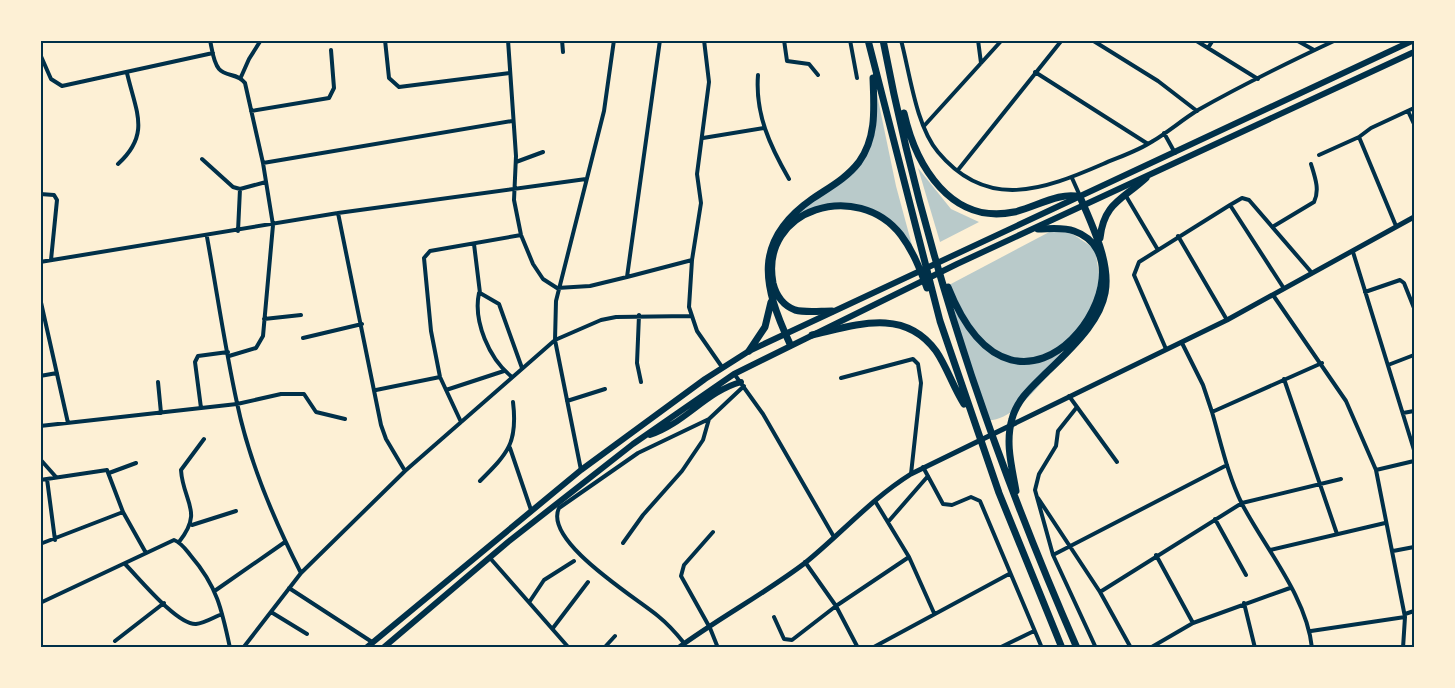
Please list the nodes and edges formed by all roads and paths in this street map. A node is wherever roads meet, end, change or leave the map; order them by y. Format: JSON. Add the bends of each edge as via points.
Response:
{"nodes":[{"id":1,"x":210,"y":40,"type":"edge"},
{"id":2,"x":261,"y":40,"type":"edge"},
{"id":3,"x":385,"y":40,"type":"edge"},
{"id":4,"x":508,"y":40,"type":"edge"},
{"id":5,"x":562,"y":40,"type":"edge"},
{"id":6,"x":614,"y":40,"type":"edge"},
{"id":7,"x":660,"y":40,"type":"edge"},
{"id":8,"x":704,"y":40,"type":"edge"},
{"id":9,"x":784,"y":40,"type":"edge"},
{"id":10,"x":850,"y":40,"type":"edge"},
{"id":11,"x":868,"y":40,"type":"edge"},
{"id":12,"x":883,"y":40,"type":"edge"},
{"id":13,"x":901,"y":40,"type":"edge"},
{"id":14,"x":978,"y":40,"type":"edge"},
{"id":15,"x":1002,"y":40,"type":"edge"},
{"id":16,"x":1062,"y":40,"type":"edge"},
{"id":17,"x":1092,"y":40,"type":"edge"},
{"id":18,"x":1195,"y":40,"type":"edge"},
{"id":19,"x":1213,"y":40,"type":"edge"},
{"id":20,"x":1296,"y":40,"type":"edge"},
{"id":21,"x":1336,"y":40,"type":"edge"},
{"id":22,"x":1414,"y":40,"type":"edge"},
{"id":23,"x":1208,"y":48,"type":"junction"},
{"id":24,"x":331,"y":50,"type":"dead end"},
{"id":25,"x":1314,"y":50,"type":"junction"},
{"id":26,"x":563,"y":52,"type":"dead end"},
{"id":27,"x":1414,"y":52,"type":"edge"},
{"id":28,"x":213,"y":53,"type":"junction"},
{"id":29,"x":41,"y":56,"type":"edge"},
{"id":30,"x":982,"y":64,"type":"junction"},
{"id":31,"x":873,"y":66,"type":"junction"},
{"id":32,"x":888,"y":69,"type":"junction"},
{"id":33,"x":1035,"y":72,"type":"junction"},
{"id":34,"x":510,"y":73,"type":"junction"},
{"id":35,"x":127,"y":74,"type":"junction"},
{"id":36,"x":758,"y":75,"type":"dead end"},
{"id":37,"x":818,"y":75,"type":"dead end"},
{"id":38,"x":241,"y":77,"type":"junction"},
{"id":39,"x":857,"y":78,"type":"dead end"},
{"id":40,"x":1258,"y":79,"type":"junction"},
{"id":41,"x":1414,"y":108,"type":"edge"},
{"id":42,"x":251,"y":111,"type":"junction"},
{"id":43,"x":1197,"y":111,"type":"junction"},
{"id":44,"x":1407,"y":111,"type":"junction"},
{"id":45,"x":512,"y":121,"type":"junction"},
{"id":46,"x":1414,"y":124,"type":"edge"},
{"id":47,"x":923,"y":126,"type":"junction"},
{"id":48,"x":764,"y":128,"type":"junction"},
{"id":49,"x":1164,"y":134,"type":"junction"},
{"id":50,"x":1359,"y":137,"type":"junction"},
{"id":51,"x":704,"y":138,"type":"junction"},
{"id":52,"x":1148,"y":144,"type":"junction"},
{"id":53,"x":543,"y":152,"type":"dead end"},
{"id":54,"x":1175,"y":153,"type":"junction"},
{"id":55,"x":1319,"y":155,"type":"dead end"},
{"id":56,"x":202,"y":159,"type":"dead end"},
{"id":57,"x":516,"y":162,"type":"junction"},
{"id":58,"x":263,"y":163,"type":"junction"},
{"id":59,"x":118,"y":164,"type":"dead end"},
{"id":60,"x":1311,"y":164,"type":"dead end"},
{"id":61,"x":958,"y":170,"type":"junction"},
{"id":62,"x":1072,"y":178,"type":"junction"},
{"id":63,"x":1146,"y":178,"type":"junction"},
{"id":64,"x":586,"y":179,"type":"junction"},
{"id":65,"x":789,"y":179,"type":"dead end"},
{"id":66,"x":266,"y":182,"type":"junction"},
{"id":67,"x":513,"y":188,"type":"junction"},
{"id":68,"x":240,"y":189,"type":"junction"},
{"id":69,"x":40,"y":194,"type":"edge"},
{"id":70,"x":1126,"y":196,"type":"junction"},
{"id":71,"x":1080,"y":197,"type":"junction"},
{"id":72,"x":1230,"y":205,"type":"junction"},
{"id":73,"x":1084,"y":206,"type":"junction"},
{"id":74,"x":338,"y":213,"type":"junction"},
{"id":75,"x":1414,"y":217,"type":"edge"},
{"id":76,"x":273,"y":225,"type":"junction"},
{"id":77,"x":1274,"y":226,"type":"junction"},
{"id":78,"x":1396,"y":226,"type":"junction"},
{"id":79,"x":1038,"y":229,"type":"junction"},
{"id":80,"x":238,"y":231,"type":"junction"},
{"id":81,"x":521,"y":235,"type":"junction"},
{"id":82,"x":1178,"y":236,"type":"junction"},
{"id":83,"x":207,"y":237,"type":"junction"},
{"id":84,"x":1099,"y":241,"type":"junction"},
{"id":85,"x":474,"y":244,"type":"junction"},
{"id":86,"x":1158,"y":250,"type":"junction"},
{"id":87,"x":1353,"y":252,"type":"junction"},
{"id":88,"x":51,"y":260,"type":"junction"},
{"id":89,"x":692,"y":260,"type":"junction"},
{"id":90,"x":40,"y":262,"type":"edge"},
{"id":91,"x":938,"y":267,"type":"junction"},
{"id":92,"x":1312,"y":273,"type":"junction"},
{"id":93,"x":627,"y":277,"type":"junction"},
{"id":94,"x":557,"y":288,"type":"junction"},
{"id":95,"x":1283,"y":288,"type":"junction"},
{"id":96,"x":1365,"y":292,"type":"junction"},
{"id":97,"x":480,"y":293,"type":"junction"},
{"id":98,"x":1273,"y":295,"type":"junction"},
{"id":99,"x":40,"y":298,"type":"edge"},
{"id":100,"x":771,"y":299,"type":"junction"},
{"id":101,"x":1414,"y":308,"type":"edge"},
{"id":102,"x":832,"y":311,"type":"junction"},
{"id":103,"x":300,"y":315,"type":"dead end"},
{"id":104,"x":639,"y":315,"type":"junction"},
{"id":105,"x":691,"y":316,"type":"junction"},
{"id":106,"x":264,"y":319,"type":"junction"},
{"id":107,"x":1227,"y":320,"type":"junction"},
{"id":108,"x":940,"y":321,"type":"junction"},
{"id":109,"x":362,"y":324,"type":"junction"},
{"id":110,"x":43,"y":326,"type":"edge"},
{"id":111,"x":784,"y":332,"type":"junction"},
{"id":112,"x":813,"y":335,"type":"junction"},
{"id":113,"x":303,"y":338,"type":"dead end"},
{"id":114,"x":555,"y":340,"type":"junction"},
{"id":115,"x":1182,"y":343,"type":"junction"},
{"id":116,"x":790,"y":344,"type":"junction"},
{"id":117,"x":1166,"y":349,"type":"junction"},
{"id":118,"x":749,"y":351,"type":"junction"},
{"id":119,"x":229,"y":354,"type":"junction"},
{"id":120,"x":1414,"y":355,"type":"edge"},
{"id":121,"x":1322,"y":363,"type":"junction"},
{"id":122,"x":1388,"y":365,"type":"junction"},
{"id":123,"x":722,"y":367,"type":"junction"},
{"id":124,"x":522,"y":368,"type":"junction"},
{"id":125,"x":504,"y":371,"type":"junction"},
{"id":126,"x":57,"y":373,"type":"junction"},
{"id":127,"x":734,"y":374,"type":"junction"},
{"id":128,"x":40,"y":376,"type":"edge"},
{"id":129,"x":440,"y":377,"type":"junction"},
{"id":130,"x":512,"y":377,"type":"junction"},
{"id":131,"x":841,"y":378,"type":"dead end"},
{"id":132,"x":1284,"y":379,"type":"junction"},
{"id":133,"x":158,"y":382,"type":"dead end"},
{"id":134,"x":641,"y":382,"type":"dead end"},
{"id":135,"x":742,"y":384,"type":"junction"},
{"id":136,"x":605,"y":388,"type":"dead end"},
{"id":137,"x":376,"y":390,"type":"junction"},
{"id":138,"x":446,"y":390,"type":"junction"},
{"id":139,"x":1069,"y":396,"type":"junction"},
{"id":140,"x":567,"y":400,"type":"junction"},
{"id":141,"x":513,"y":402,"type":"dead end"},
{"id":142,"x":237,"y":404,"type":"junction"},
{"id":143,"x":1077,"y":407,"type":"junction"},
{"id":144,"x":201,"y":408,"type":"junction"},
{"id":145,"x":1414,"y":411,"type":"edge"},
{"id":146,"x":1212,"y":412,"type":"junction"},
{"id":147,"x":161,"y":413,"type":"junction"},
{"id":148,"x":1403,"y":413,"type":"junction"},
{"id":149,"x":970,"y":414,"type":"junction"},
{"id":150,"x":345,"y":419,"type":"dead end"},
{"id":151,"x":709,"y":419,"type":"junction"},
{"id":152,"x":461,"y":422,"type":"junction"},
{"id":153,"x":68,"y":423,"type":"junction"},
{"id":154,"x":40,"y":426,"type":"edge"},
{"id":155,"x":643,"y":437,"type":"junction"},
{"id":156,"x":204,"y":439,"type":"dead end"},
{"id":157,"x":510,"y":447,"type":"junction"},
{"id":158,"x":1414,"y":450,"type":"edge"},
{"id":159,"x":40,"y":459,"type":"edge"},
{"id":160,"x":1414,"y":461,"type":"edge"},
{"id":161,"x":1117,"y":462,"type":"dead end"},
{"id":162,"x":136,"y":463,"type":"dead end"},
{"id":163,"x":1227,"y":465,"type":"junction"},
{"id":164,"x":923,"y":467,"type":"junction"},
{"id":165,"x":1376,"y":470,"type":"junction"},
{"id":166,"x":405,"y":471,"type":"junction"},
{"id":167,"x":581,"y":471,"type":"junction"},
{"id":168,"x":109,"y":473,"type":"junction"},
{"id":169,"x":911,"y":474,"type":"junction"},
{"id":170,"x":56,"y":477,"type":"junction"},
{"id":171,"x":928,"y":477,"type":"junction"},
{"id":172,"x":47,"y":479,"type":"junction"},
{"id":173,"x":1341,"y":479,"type":"dead end"},
{"id":174,"x":40,"y":480,"type":"edge"},
{"id":175,"x":480,"y":481,"type":"dead end"},
{"id":176,"x":1319,"y":484,"type":"junction"},
{"id":177,"x":1036,"y":496,"type":"junction"},
{"id":178,"x":874,"y":500,"type":"junction"},
{"id":179,"x":1242,"y":503,"type":"junction"},
{"id":180,"x":1019,"y":509,"type":"junction"},
{"id":181,"x":531,"y":510,"type":"junction"},
{"id":182,"x":236,"y":511,"type":"dead end"},
{"id":183,"x":123,"y":512,"type":"junction"},
{"id":184,"x":1215,"y":519,"type":"junction"},
{"id":185,"x":888,"y":522,"type":"junction"},
{"id":186,"x":1385,"y":523,"type":"junction"},
{"id":187,"x":191,"y":525,"type":"junction"},
{"id":188,"x":713,"y":532,"type":"dead end"},
{"id":189,"x":502,"y":534,"type":"junction"},
{"id":190,"x":1337,"y":534,"type":"junction"},
{"id":191,"x":834,"y":537,"type":"junction"},
{"id":192,"x":56,"y":540,"type":"junction"},
{"id":193,"x":179,"y":542,"type":"junction"},
{"id":194,"x":285,"y":542,"type":"junction"},
{"id":195,"x":508,"y":542,"type":"junction"},
{"id":196,"x":623,"y":543,"type":"dead end"},
{"id":197,"x":40,"y":544,"type":"edge"},
{"id":198,"x":1070,"y":545,"type":"junction"},
{"id":199,"x":1414,"y":547,"type":"edge"},
{"id":200,"x":1270,"y":550,"type":"junction"},
{"id":201,"x":1393,"y":551,"type":"junction"},
{"id":202,"x":146,"y":553,"type":"junction"},
{"id":203,"x":1053,"y":555,"type":"junction"},
{"id":204,"x":1156,"y":555,"type":"junction"},
{"id":205,"x":490,"y":557,"type":"junction"},
{"id":206,"x":909,"y":557,"type":"junction"},
{"id":207,"x":574,"y":561,"type":"dead end"},
{"id":208,"x":805,"y":562,"type":"junction"},
{"id":209,"x":125,"y":564,"type":"junction"},
{"id":210,"x":301,"y":573,"type":"junction"},
{"id":211,"x":1009,"y":574,"type":"junction"},
{"id":212,"x":1246,"y":575,"type":"dead end"},
{"id":213,"x":588,"y":582,"type":"dead end"},
{"id":214,"x":290,"y":588,"type":"junction"},
{"id":215,"x":1290,"y":588,"type":"junction"},
{"id":216,"x":216,"y":590,"type":"junction"},
{"id":217,"x":1100,"y":592,"type":"junction"},
{"id":218,"x":530,"y":601,"type":"junction"},
{"id":219,"x":40,"y":603,"type":"edge"},
{"id":220,"x":164,"y":603,"type":"junction"},
{"id":221,"x":1244,"y":603,"type":"junction"},
{"id":222,"x":836,"y":606,"type":"junction"},
{"id":223,"x":1414,"y":611,"type":"edge"},
{"id":224,"x":271,"y":612,"type":"junction"},
{"id":225,"x":934,"y":613,"type":"junction"},
{"id":226,"x":222,"y":614,"type":"junction"},
{"id":227,"x":1405,"y":616,"type":"junction"},
{"id":228,"x":774,"y":617,"type":"dead end"},
{"id":229,"x":1193,"y":623,"type":"junction"},
{"id":230,"x":553,"y":628,"type":"junction"},
{"id":231,"x":711,"y":628,"type":"junction"},
{"id":232,"x":1034,"y":631,"type":"junction"},
{"id":233,"x":1311,"y":631,"type":"junction"},
{"id":234,"x":307,"y":634,"type":"dead end"},
{"id":235,"x":615,"y":636,"type":"dead end"},
{"id":236,"x":115,"y":640,"type":"dead end"},
{"id":237,"x":372,"y":642,"type":"junction"},
{"id":238,"x":883,"y":642,"type":"junction"},
{"id":239,"x":684,"y":643,"type":"junction"},
{"id":240,"x":1162,"y":645,"type":"edge"},
{"id":241,"x":245,"y":647,"type":"edge"},
{"id":242,"x":230,"y":648,"type":"edge"},
{"id":243,"x":366,"y":648,"type":"edge"},
{"id":244,"x":383,"y":648,"type":"edge"},
{"id":245,"x":569,"y":648,"type":"edge"},
{"id":246,"x":604,"y":648,"type":"edge"},
{"id":247,"x":678,"y":648,"type":"edge"},
{"id":248,"x":718,"y":648,"type":"edge"},
{"id":249,"x":858,"y":648,"type":"edge"},
{"id":250,"x":872,"y":648,"type":"edge"},
{"id":251,"x":886,"y":648,"type":"edge"},
{"id":252,"x":999,"y":648,"type":"edge"},
{"id":253,"x":1042,"y":648,"type":"edge"},
{"id":254,"x":1062,"y":648,"type":"edge"},
{"id":255,"x":1077,"y":648,"type":"edge"},
{"id":256,"x":1096,"y":648,"type":"edge"},
{"id":257,"x":1131,"y":648,"type":"edge"},
{"id":258,"x":1150,"y":648,"type":"edge"},
{"id":259,"x":1255,"y":648,"type":"edge"},
{"id":260,"x":1312,"y":648,"type":"edge"},
{"id":261,"x":1403,"y":648,"type":"edge"}],
"edges":[{"from":1,"to":28,"type":"street"},
{"from":2,"to":38,"type":"street"},
{"from":3,"to":34,"type":"street","via":[[389,78],[399,87]]},
{"from":4,"to":34,"type":"street"},
{"from":5,"to":26,"type":"street"},
{"from":6,"to":64,"type":"street","via":[[604,111]]},
{"from":7,"to":93,"type":"street"},
{"from":8,"to":51,"type":"street","via":[[709,82]]},
{"from":9,"to":37,"type":"street","via":[[787,61],[809,64]]},
{"from":10,"to":39,"type":"street"},
{"from":11,"to":31,"type":"highway"},
{"from":12,"to":32,"type":"highway"},
{"from":13,"to":47,"type":"street"},
{"from":14,"to":30,"type":"street"},
{"from":15,"to":30,"type":"street"},
{"from":16,"to":33,"type":"street"},
{"from":17,"to":43,"type":"street","via":[[1158,81]]},
{"from":18,"to":23,"type":"street"},
{"from":19,"to":23,"type":"street"},
{"from":20,"to":25,"type":"street"},
{"from":21,"to":25,"type":"street"},
{"from":22,"to":54,"type":"main road"},
{"from":23,"to":40,"type":"street"},
{"from":24,"to":42,"type":"street","via":[[334,88],[329,98]]},
{"from":25,"to":40,"type":"street"},
{"from":27,"to":63,"type":"main road"},
{"from":28,"to":35,"type":"street"},
{"from":28,"to":38,"type":"street","via":[[222,71]]},
{"from":29,"to":35,"type":"street","via":[[51,79],[62,86]]},
{"from":30,"to":47,"type":"street"},
{"from":31,"to":100,"type":"highway","via":[[875,112],[868,146],[848,174],[784,223],[772,242],[767,262]]},
{"from":31,"to":108,"type":"highway"},
{"from":32,"to":71,"type":"highway","via":[[911,141],[927,174],[957,203],[994,214],[1067,196]]},
{"from":32,"to":91,"type":"highway"},
{"from":33,"to":52,"type":"street"},
{"from":33,"to":61,"type":"street"},
{"from":34,"to":45,"type":"street"},
{"from":35,"to":59,"type":"street","via":[[139,134],[135,147]]},
{"from":36,"to":48,"type":"street","via":[[756,96]]},
{"from":38,"to":42,"type":"street"},
{"from":40,"to":43,"type":"street"},
{"from":41,"to":44,"type":"street"},
{"from":42,"to":58,"type":"street"},
{"from":43,"to":49,"type":"street"},
{"from":44,"to":46,"type":"street"},
{"from":44,"to":50,"type":"street"},
{"from":45,"to":57,"type":"street"},
{"from":45,"to":58,"type":"street"},
{"from":47,"to":61,"type":"street","via":[[937,151]]},
{"from":48,"to":51,"type":"street"},
{"from":48,"to":65,"type":"street"},
{"from":49,"to":52,"type":"street"},
{"from":49,"to":54,"type":"street"},
{"from":50,"to":55,"type":"street"},
{"from":50,"to":78,"type":"street"},
{"from":51,"to":89,"type":"street","via":[[697,174],[701,203]]},
{"from":52,"to":62,"type":"street"},
{"from":53,"to":57,"type":"street"},
{"from":54,"to":71,"type":"main road"},
{"from":56,"to":68,"type":"street","via":[[222,179]]},
{"from":57,"to":67,"type":"street"},
{"from":58,"to":66,"type":"street"},
{"from":60,"to":77,"type":"street","via":[[1317,186],[1314,202]]},
{"from":61,"to":62,"type":"street","via":[[981,184],[1009,192]]},
{"from":62,"to":71,"type":"street"},
{"from":63,"to":70,"type":"highway"},
{"from":63,"to":73,"type":"main road"},
{"from":64,"to":67,"type":"street"},
{"from":64,"to":94,"type":"street"},
{"from":66,"to":68,"type":"street"},
{"from":66,"to":76,"type":"street"},
{"from":67,"to":74,"type":"street"},
{"from":67,"to":81,"type":"street"},
{"from":68,"to":80,"type":"street"},
{"from":69,"to":88,"type":"street","via":[[54,195],[57,200]]},
{"from":70,"to":84,"type":"highway","via":[[1108,208]]},
{"from":70,"to":86,"type":"street"},
{"from":71,"to":73,"type":"highway"},
{"from":71,"to":102,"type":"main road"},
{"from":72,"to":77,"type":"street","via":[[1242,198],[1250,200]]},
{"from":72,"to":82,"type":"street"},
{"from":72,"to":95,"type":"street"},
{"from":73,"to":79,"type":"main road"},
{"from":73,"to":84,"type":"highway"},
{"from":74,"to":76,"type":"street"},
{"from":74,"to":109,"type":"street"},
{"from":75,"to":78,"type":"street"},
{"from":76,"to":80,"type":"street"},
{"from":76,"to":106,"type":"street"},
{"from":77,"to":92,"type":"street"},
{"from":78,"to":87,"type":"street"},
{"from":79,"to":91,"type":"highway","via":[[1065,229],[1082,234],[1095,249],[1102,274],[1098,299],[1085,326],[1072,342],[1045,358],[1013,359],[988,349],[970,330]]},
{"from":79,"to":112,"type":"main road"},
{"from":80,"to":83,"type":"street"},
{"from":81,"to":85,"type":"street"},
{"from":81,"to":94,"type":"street","via":[[543,279]]},
{"from":82,"to":86,"type":"street"},
{"from":82,"to":107,"type":"street"},
{"from":83,"to":88,"type":"street"},
{"from":83,"to":119,"type":"street"},
{"from":84,"to":180,"type":"highway","via":[[1107,274],[1098,314],[1080,341],[1027,392],[1012,419],[1008,444]]},
{"from":85,"to":97,"type":"street"},
{"from":85,"to":129,"type":"street","via":[[430,250],[424,258]]},
{"from":86,"to":117,"type":"street","via":[[1139,262],[1134,275]]},
{"from":87,"to":92,"type":"street"},
{"from":87,"to":96,"type":"street"},
{"from":88,"to":90,"type":"street"},
{"from":89,"to":93,"type":"street"},
{"from":89,"to":105,"type":"street"},
{"from":91,"to":180,"type":"highway","via":[[972,384]]},
{"from":92,"to":95,"type":"street"},
{"from":93,"to":94,"type":"street","via":[[590,286]]},
{"from":94,"to":114,"type":"street"},
{"from":95,"to":98,"type":"street"},
{"from":96,"to":101,"type":"street","via":[[1400,280]]},
{"from":96,"to":122,"type":"street"},
{"from":97,"to":124,"type":"street","via":[[499,304]]},
{"from":97,"to":125,"type":"street","via":[[477,316]]},
{"from":98,"to":107,"type":"street"},
{"from":98,"to":121,"type":"street"},
{"from":99,"to":110,"type":"street"},
{"from":100,"to":111,"type":"highway"},
{"from":100,"to":118,"type":"highway","via":[[765,327]]},
{"from":102,"to":108,"type":"highway","via":[[796,310],[778,297],[772,278],[776,246],[797,218],[813,210],[856,206],[887,219],[900,233],[916,260]]},
{"from":102,"to":111,"type":"main road"},
{"from":103,"to":106,"type":"street"},
{"from":104,"to":105,"type":"street"},
{"from":104,"to":114,"type":"street","via":[[601,320]]},
{"from":104,"to":134,"type":"street","via":[[637,363]]},
{"from":105,"to":123,"type":"street"},
{"from":106,"to":119,"type":"street","via":[[263,336],[256,348]]},
{"from":107,"to":115,"type":"street"},
{"from":108,"to":149,"type":"highway"},
{"from":109,"to":113,"type":"street"},
{"from":109,"to":137,"type":"street"},
{"from":110,"to":126,"type":"street"},
{"from":111,"to":116,"type":"highway"},
{"from":111,"to":118,"type":"main road"},
{"from":112,"to":116,"type":"main road"},
{"from":112,"to":149,"type":"highway","via":[[875,321],[911,329],[936,352]]},
{"from":114,"to":124,"type":"street"},
{"from":114,"to":140,"type":"street"},
{"from":115,"to":117,"type":"street"},
{"from":115,"to":146,"type":"street"},
{"from":116,"to":127,"type":"main road"},
{"from":117,"to":139,"type":"street"},
{"from":118,"to":123,"type":"main road"},
{"from":119,"to":142,"type":"street"},
{"from":119,"to":144,"type":"street","via":[[198,356],[195,362]]},
{"from":120,"to":122,"type":"street"},
{"from":121,"to":132,"type":"street"},
{"from":121,"to":165,"type":"street","via":[[1355,418]]},
{"from":122,"to":148,"type":"street"},
{"from":123,"to":167,"type":"main road"},
{"from":124,"to":130,"type":"street"},
{"from":125,"to":130,"type":"street"},
{"from":125,"to":138,"type":"street"},
{"from":126,"to":128,"type":"street"},
{"from":126,"to":153,"type":"street"},
{"from":127,"to":135,"type":"street"},
{"from":127,"to":155,"type":"main road"},
{"from":129,"to":137,"type":"street"},
{"from":129,"to":138,"type":"street"},
{"from":130,"to":152,"type":"street"},
{"from":131,"to":169,"type":"street","via":[[913,359],[918,364],[921,383]]},
{"from":132,"to":146,"type":"street"},
{"from":132,"to":176,"type":"street"},
{"from":133,"to":147,"type":"street"},
{"from":135,"to":151,"type":"street"},
{"from":135,"to":155,"type":"main road","via":[[729,385],[660,432]]},
{"from":135,"to":191,"type":"street"},
{"from":136,"to":140,"type":"street"},
{"from":137,"to":166,"type":"street","via":[[386,439]]},
{"from":138,"to":152,"type":"street"},
{"from":139,"to":143,"type":"street"},
{"from":139,"to":164,"type":"street"},
{"from":140,"to":167,"type":"street"},
{"from":141,"to":157,"type":"street","via":[[515,432]]},
{"from":142,"to":144,"type":"street"},
{"from":142,"to":150,"type":"street","via":[[281,394],[304,394],[316,412]]},
{"from":142,"to":194,"type":"street"},
{"from":143,"to":161,"type":"street"},
{"from":143,"to":177,"type":"street","via":[[1058,431],[1056,446],[1035,483]]},
{"from":144,"to":147,"type":"street"},
{"from":145,"to":148,"type":"street"},
{"from":146,"to":163,"type":"street"},
{"from":147,"to":153,"type":"street"},
{"from":148,"to":158,"type":"street"},
{"from":149,"to":254,"type":"highway"},
{"from":151,"to":196,"type":"street","via":[[704,438],[682,471]]},
{"from":151,"to":239,"type":"street","via":[[638,453],[559,508],[556,517],[561,533],[578,551],[661,618]]},
{"from":152,"to":166,"type":"street"},
{"from":153,"to":154,"type":"street"},
{"from":155,"to":195,"type":"main road"},
{"from":156,"to":187,"type":"street","via":[[181,470],[192,507]]},
{"from":157,"to":175,"type":"street"},
{"from":157,"to":181,"type":"street"},
{"from":159,"to":170,"type":"street"},
{"from":160,"to":165,"type":"street"},
{"from":162,"to":168,"type":"street"},
{"from":163,"to":179,"type":"street"},
{"from":163,"to":198,"type":"street"},
{"from":164,"to":169,"type":"street"},
{"from":164,"to":171,"type":"street"},
{"from":165,"to":186,"type":"street"},
{"from":166,"to":210,"type":"street"},
{"from":167,"to":181,"type":"main road"},
{"from":168,"to":170,"type":"street","via":[[104,469]]},
{"from":168,"to":183,"type":"street"},
{"from":169,"to":178,"type":"street"},
{"from":170,"to":172,"type":"street"},
{"from":171,"to":185,"type":"street"},
{"from":171,"to":211,"type":"street","via":[[943,504],[952,505],[971,497],[980,501]]},
{"from":172,"to":174,"type":"street"},
{"from":172,"to":192,"type":"street"},
{"from":173,"to":176,"type":"street"},
{"from":176,"to":179,"type":"street"},
{"from":176,"to":190,"type":"street"},
{"from":177,"to":198,"type":"street"},
{"from":177,"to":203,"type":"street"},
{"from":178,"to":185,"type":"street"},
{"from":178,"to":191,"type":"street"},
{"from":179,"to":184,"type":"street"},
{"from":179,"to":200,"type":"street"},
{"from":180,"to":255,"type":"highway"},
{"from":181,"to":189,"type":"main road"},
{"from":182,"to":187,"type":"street"},
{"from":183,"to":192,"type":"street"},
{"from":183,"to":202,"type":"street"},
{"from":184,"to":204,"type":"street"},
{"from":184,"to":212,"type":"street"},
{"from":185,"to":206,"type":"street"},
{"from":186,"to":190,"type":"street"},
{"from":186,"to":201,"type":"street"},
{"from":187,"to":193,"type":"street"},
{"from":188,"to":231,"type":"street","via":[[684,565],[681,576]]},
{"from":189,"to":195,"type":"main road"},
{"from":189,"to":237,"type":"main road"},
{"from":190,"to":200,"type":"street"},
{"from":191,"to":208,"type":"street"},
{"from":192,"to":197,"type":"street"},
{"from":193,"to":202,"type":"street","via":[[169,541]]},
{"from":193,"to":216,"type":"street"},
{"from":194,"to":210,"type":"street"},
{"from":194,"to":216,"type":"street"},
{"from":195,"to":205,"type":"main road"},
{"from":198,"to":203,"type":"street"},
{"from":198,"to":217,"type":"street"},
{"from":199,"to":201,"type":"street"},
{"from":200,"to":215,"type":"street"},
{"from":201,"to":227,"type":"street"},
{"from":202,"to":209,"type":"street"},
{"from":203,"to":256,"type":"street"},
{"from":204,"to":217,"type":"street"},
{"from":204,"to":229,"type":"street"},
{"from":205,"to":218,"type":"street"},
{"from":205,"to":244,"type":"main road"},
{"from":206,"to":222,"type":"street"},
{"from":206,"to":225,"type":"street"},
{"from":207,"to":218,"type":"street","via":[[544,580]]},
{"from":208,"to":222,"type":"street"},
{"from":208,"to":231,"type":"street"},
{"from":209,"to":219,"type":"street"},
{"from":209,"to":220,"type":"street"},
{"from":210,"to":214,"type":"street"},
{"from":211,"to":225,"type":"street"},
{"from":211,"to":232,"type":"street"},
{"from":213,"to":230,"type":"street"},
{"from":214,"to":224,"type":"street"},
{"from":214,"to":237,"type":"street"},
{"from":215,"to":221,"type":"street"},
{"from":215,"to":233,"type":"street"},
{"from":216,"to":226,"type":"street"},
{"from":217,"to":257,"type":"street"},
{"from":218,"to":230,"type":"street"},
{"from":220,"to":226,"type":"street","via":[[194,624]]},
{"from":220,"to":236,"type":"street"},
{"from":221,"to":229,"type":"street"},
{"from":221,"to":259,"type":"street"},
{"from":222,"to":228,"type":"street","via":[[792,640],[784,639]]},
{"from":222,"to":249,"type":"street"},
{"from":223,"to":227,"type":"street"},
{"from":224,"to":234,"type":"street"},
{"from":224,"to":241,"type":"street"},
{"from":225,"to":238,"type":"street"},
{"from":226,"to":242,"type":"street"},
{"from":227,"to":233,"type":"street"},
{"from":227,"to":261,"type":"street"},
{"from":229,"to":240,"type":"street"},
{"from":230,"to":245,"type":"street"},
{"from":231,"to":239,"type":"street"},
{"from":231,"to":248,"type":"street"},
{"from":232,"to":252,"type":"street"},
{"from":232,"to":253,"type":"street"},
{"from":233,"to":260,"type":"street"},
{"from":235,"to":246,"type":"street"},
{"from":237,"to":243,"type":"main road"},
{"from":238,"to":250,"type":"street"},
{"from":238,"to":251,"type":"street"},
{"from":239,"to":247,"type":"street"},
{"from":240,"to":258,"type":"street"}]}
